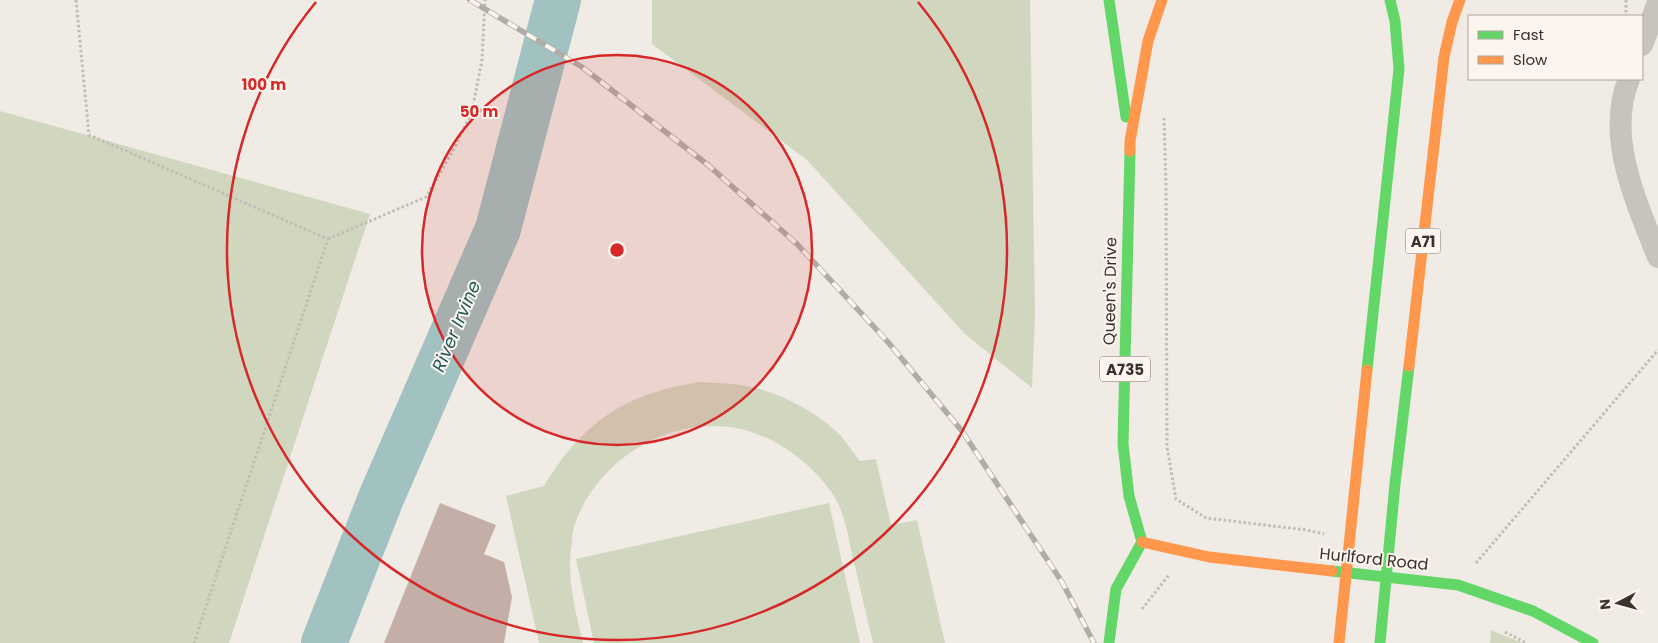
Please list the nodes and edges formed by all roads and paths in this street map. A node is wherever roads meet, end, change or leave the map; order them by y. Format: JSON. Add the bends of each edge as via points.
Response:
{"nodes":[{"id":1,"x":76,"y":0,"type":"edge"},
{"id":2,"x":485,"y":0,"type":"edge"},
{"id":3,"x":1110,"y":0,"type":"edge"},
{"id":4,"x":1162,"y":0,"type":"edge"},
{"id":5,"x":1390,"y":0,"type":"edge"},
{"id":6,"x":1460,"y":0,"type":"edge"},
{"id":7,"x":1626,"y":0,"type":"edge"},
{"id":8,"x":1658,"y":2,"type":"edge"},
{"id":9,"x":1626,"y":15,"type":"edge"},
{"id":10,"x":1643,"y":42,"type":"edge"},
{"id":11,"x":1629,"y":80,"type":"edge"},
{"id":12,"x":1163,"y":115,"type":"dead end"},
{"id":13,"x":1130,"y":141,"type":"junction"},
{"id":14,"x":328,"y":239,"type":"junction"},
{"id":15,"x":1658,"y":257,"type":"edge"},
{"id":16,"x":1658,"y":350,"type":"edge"},
{"id":17,"x":1325,"y":534,"type":"dead end"},
{"id":18,"x":1142,"y":542,"type":"junction"},
{"id":19,"x":1458,"y":584,"type":"junction"},
{"id":20,"x":194,"y":643,"type":"edge"},
{"id":21,"x":1110,"y":643,"type":"edge"},
{"id":22,"x":1339,"y":643,"type":"edge"},
{"id":23,"x":1380,"y":643,"type":"edge"},
{"id":24,"x":1593,"y":643,"type":"edge"}],
"edges":[{"from":1,"to":14,"type":"path","via":[[89,135]]},
{"from":2,"to":14,"type":"path","via":[[482,60],[472,111],[426,197]]},
{"from":3,"to":13,"type":"main road","name":"Queen's Drive"},
{"from":4,"to":13,"type":"main road","name":"Queen's Drive","via":[[1148,41]]},
{"from":5,"to":22,"type":"main road","number":"A71","via":[[1399,69]]},
{"from":6,"to":23,"type":"main road","number":"A71","via":[[1444,57]]},
{"from":7,"to":9,"type":"path"},
{"from":8,"to":10,"type":"street"},
{"from":11,"to":15,"type":"street","via":[[1620,124],[1628,181]]},
{"from":12,"to":17,"type":"path","via":[[1167,447],[1176,499],[1206,518]]},
{"from":13,"to":18,"type":"main road","name":"Queen's Drive","number":"A735","via":[[1124,444],[1129,496]]},
{"from":14,"to":20,"type":"path"},
{"from":16,"to":19,"type":"path"},
{"from":18,"to":19,"type":"main road","name":"Hurlford Road","via":[[1209,557]]},
{"from":18,"to":21,"type":"main road","via":[[1116,589]]},
{"from":19,"to":24,"type":"main road","name":"Hurlford Road","via":[[1533,610]]}]}
